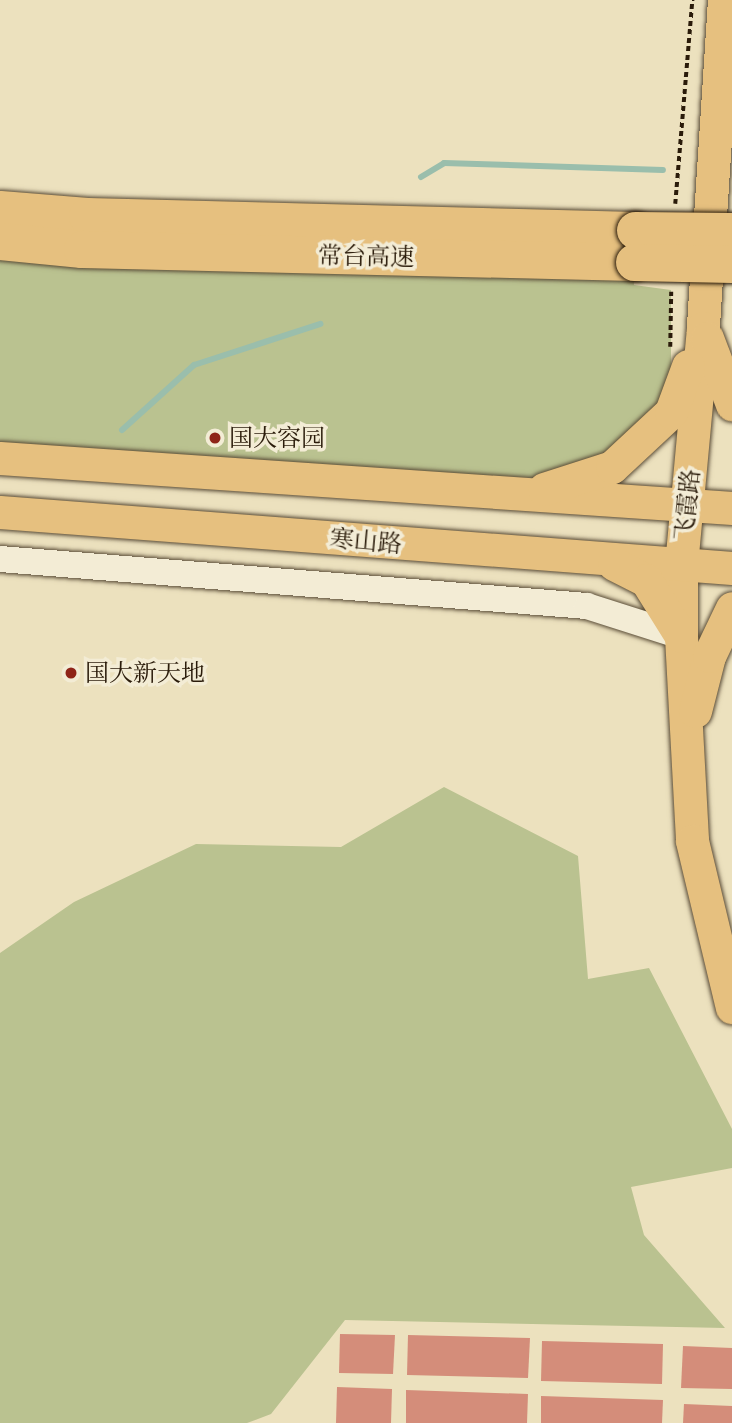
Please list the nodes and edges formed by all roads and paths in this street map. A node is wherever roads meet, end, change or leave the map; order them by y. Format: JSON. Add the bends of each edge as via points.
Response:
{"nodes":[{"id":1,"x":724,"y":0,"type":"edge"},
{"id":2,"x":0,"y":209,"type":"edge"},
{"id":3,"x":732,"y":231,"type":"edge"},
{"id":4,"x":0,"y":242,"type":"edge"},
{"id":5,"x":634,"y":246,"type":"junction"},
{"id":6,"x":732,"y":264,"type":"edge"},
{"id":7,"x":703,"y":328,"type":"junction"},
{"id":8,"x":732,"y":404,"type":"edge"},
{"id":9,"x":0,"y":458,"type":"edge"},
{"id":10,"x":528,"y":495,"type":"junction"},
{"id":11,"x":687,"y":506,"type":"junction"},
{"id":12,"x":732,"y":508,"type":"edge"},
{"id":13,"x":0,"y":512,"type":"edge"},
{"id":14,"x":0,"y":559,"type":"edge"},
{"id":15,"x":608,"y":561,"type":"junction"},
{"id":16,"x":681,"y":567,"type":"junction"},
{"id":17,"x":732,"y":568,"type":"edge"},
{"id":18,"x":732,"y":608,"type":"edge"},
{"id":19,"x":681,"y":636,"type":"junction"},
{"id":20,"x":686,"y":744,"type":"junction"},
{"id":21,"x":732,"y":1007,"type":"edge"}],
"edges":[{"from":1,"to":7,"type":"main road","name":"飞霞路"},
{"from":2,"to":5,"type":"highway","name":"常台高速"},
{"from":3,"to":5,"type":"highway","name":"常台高速","bridge":true},
{"from":4,"to":5,"type":"highway","name":"常台高速","via":[[82,249]]},
{"from":5,"to":6,"type":"highway","name":"常台高速","bridge":true},
{"from":7,"to":8,"type":"main road"},
{"from":7,"to":10,"type":"main road","via":[[671,412],[612,467]]},
{"from":7,"to":11,"type":"main road","name":"飞霞路"},
{"from":9,"to":10,"type":"main road"},
{"from":10,"to":11,"type":"main road"},
{"from":11,"to":12,"type":"main road"},
{"from":11,"to":16,"type":"main road","name":"飞霞路"},
{"from":13,"to":15,"type":"main road","name":"寒山路"},
{"from":14,"to":19,"type":"lane","via":[[587,606]]},
{"from":15,"to":16,"type":"main road","name":"寒山路"},
{"from":15,"to":19,"type":"main road","via":[[646,580]]},
{"from":16,"to":17,"type":"main road","name":"寒山路"},
{"from":16,"to":19,"type":"main road","name":"飞霞路"},
{"from":18,"to":20,"type":"main road","via":[[709,656]]},
{"from":19,"to":20,"type":"main road","name":"飞霞路"},
{"from":20,"to":21,"type":"main road","name":"飞霞路","via":[[692,841]]}]}
